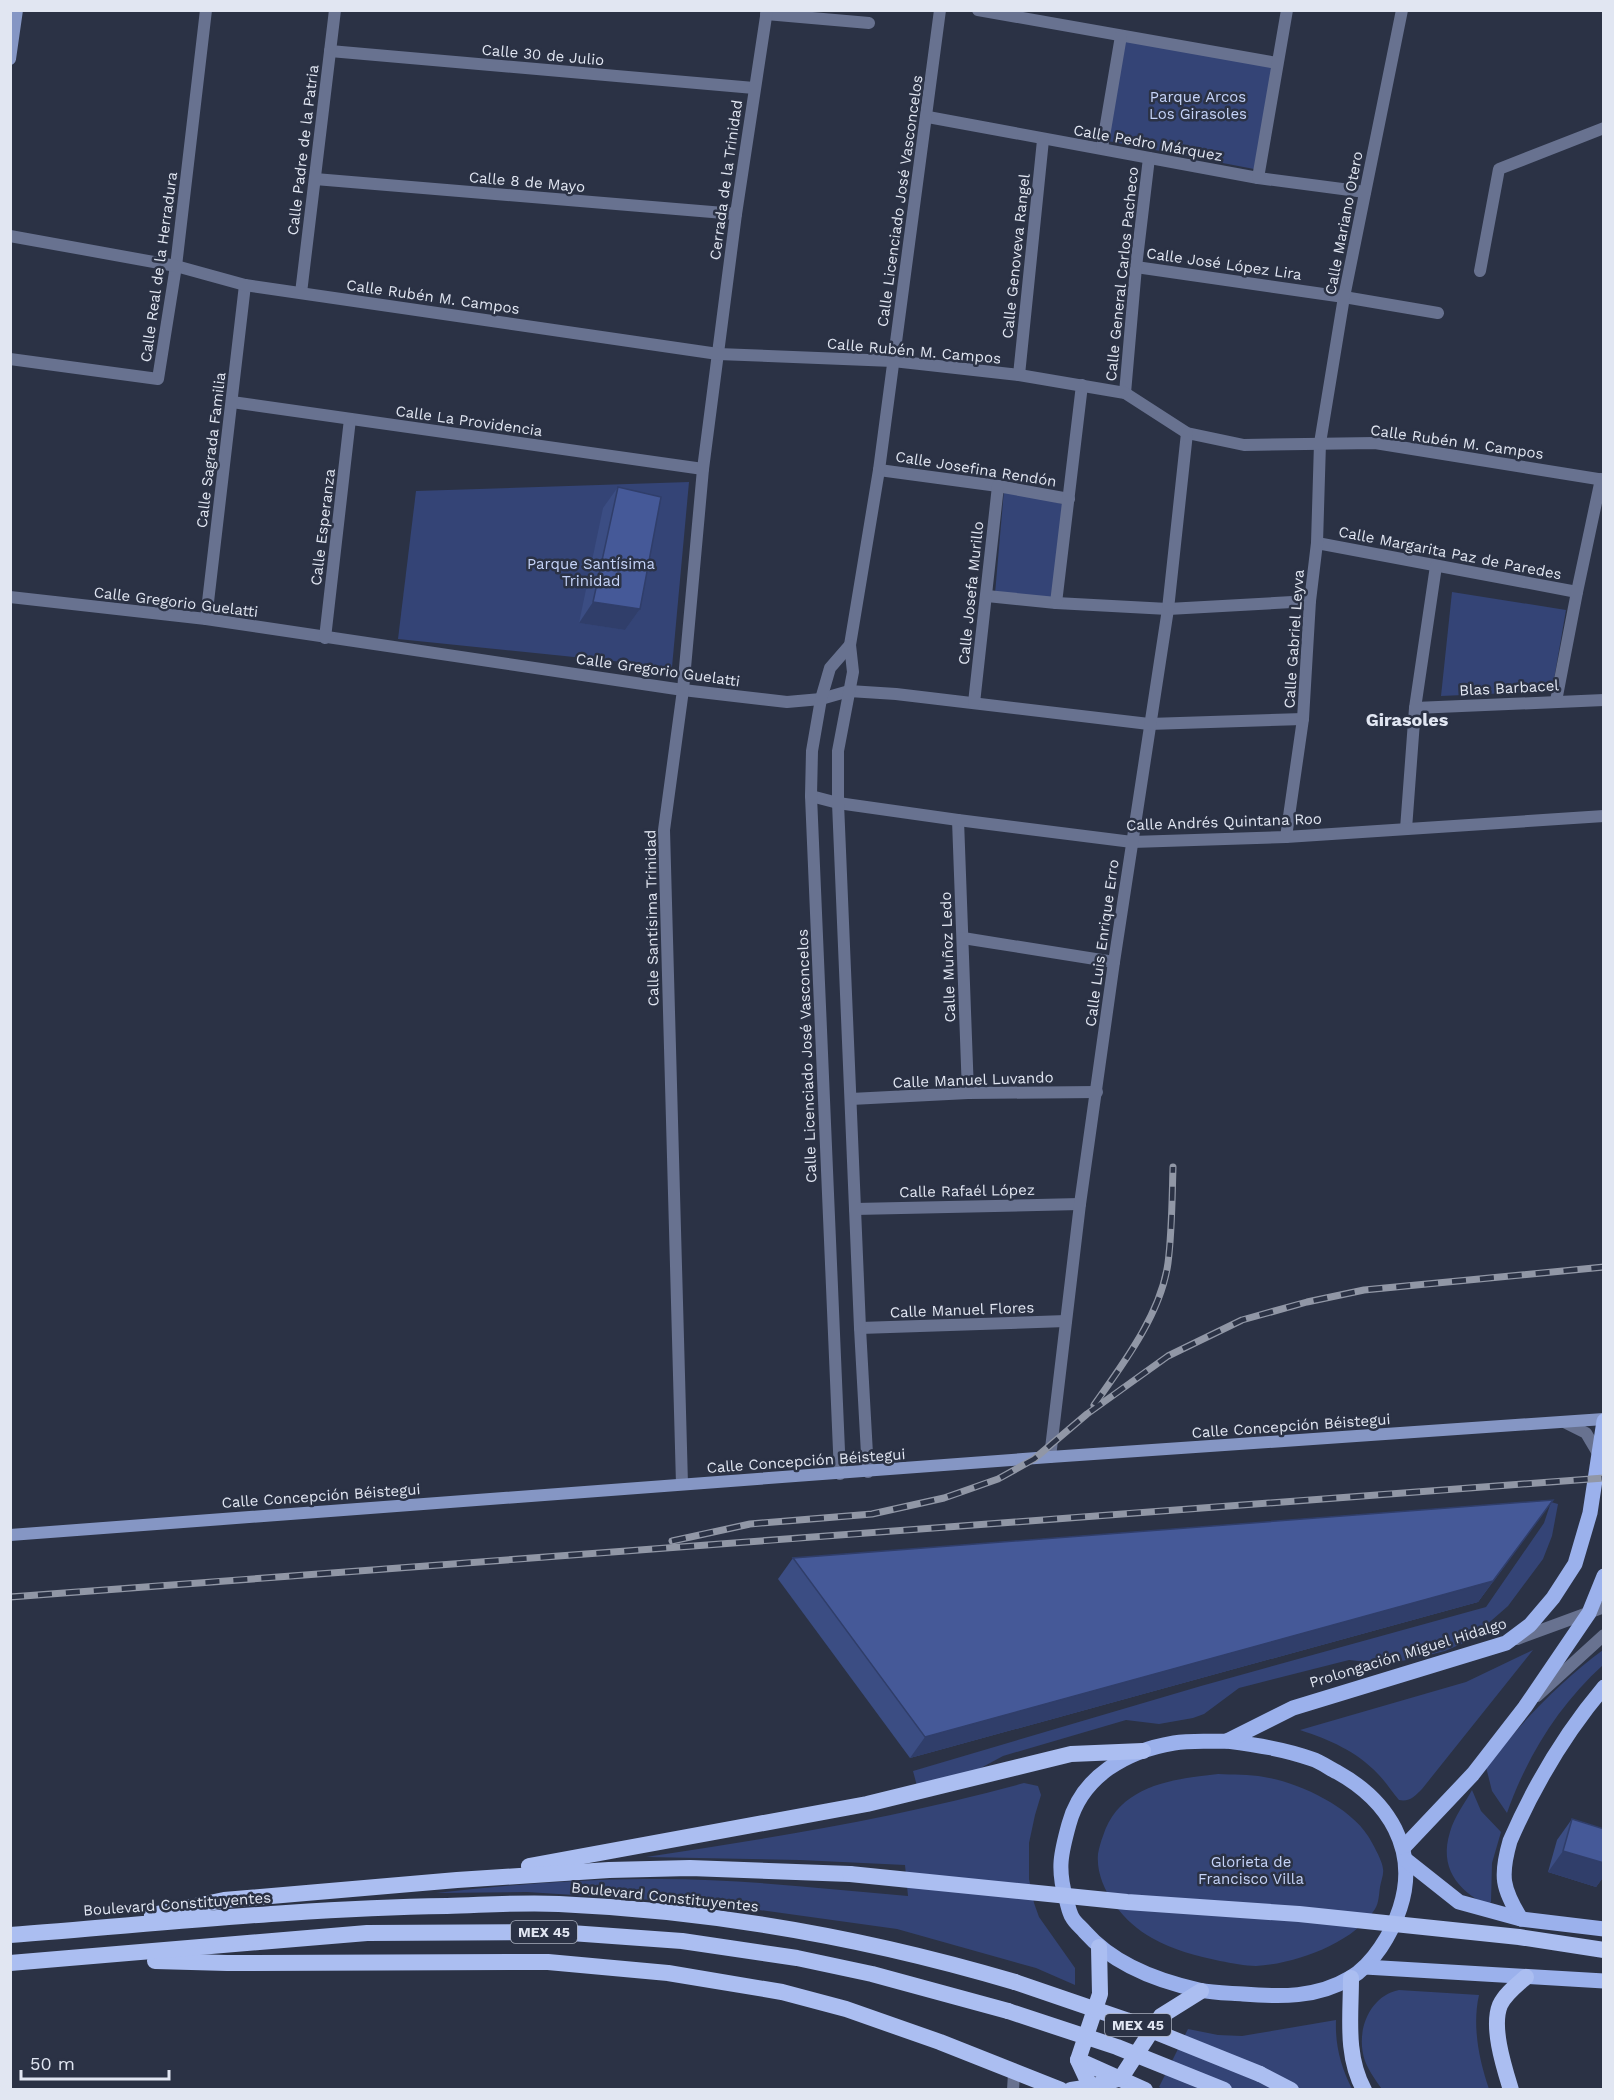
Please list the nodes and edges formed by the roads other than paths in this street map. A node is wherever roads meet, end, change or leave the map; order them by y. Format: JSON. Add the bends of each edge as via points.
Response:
{"nodes":[{"id":1,"x":16,"y":10,"type":"edge"},
{"id":2,"x":206,"y":10,"type":"edge"},
{"id":3,"x":335,"y":10,"type":"edge"},
{"id":4,"x":940,"y":10,"type":"edge"},
{"id":5,"x":978,"y":10,"type":"edge"},
{"id":6,"x":1287,"y":10,"type":"edge"},
{"id":7,"x":1402,"y":10,"type":"edge"},
{"id":8,"x":767,"y":12,"type":"edge"},
{"id":9,"x":869,"y":23,"type":"dead end"},
{"id":10,"x":1121,"y":36,"type":"junction"},
{"id":11,"x":330,"y":51,"type":"junction"},
{"id":12,"x":10,"y":59,"type":"edge"},
{"id":13,"x":1277,"y":63,"type":"junction"},
{"id":14,"x":754,"y":88,"type":"junction"},
{"id":15,"x":927,"y":117,"type":"junction"},
{"id":16,"x":1604,"y":128,"type":"edge"},
{"id":17,"x":1043,"y":140,"type":"junction"},
{"id":18,"x":1102,"y":148,"type":"junction"},
{"id":19,"x":1149,"y":158,"type":"junction"},
{"id":20,"x":1258,"y":178,"type":"junction"},
{"id":21,"x":315,"y":180,"type":"junction"},
{"id":22,"x":1365,"y":192,"type":"junction"},
{"id":23,"x":736,"y":213,"type":"junction"},
{"id":24,"x":10,"y":236,"type":"edge"},
{"id":25,"x":176,"y":266,"type":"junction"},
{"id":26,"x":1136,"y":267,"type":"junction"},
{"id":27,"x":1480,"y":271,"type":"dead end"},
{"id":28,"x":245,"y":285,"type":"junction"},
{"id":29,"x":301,"y":293,"type":"junction"},
{"id":30,"x":1344,"y":297,"type":"junction"},
{"id":31,"x":1438,"y":313,"type":"dead end"},
{"id":32,"x":718,"y":354,"type":"junction"},
{"id":33,"x":10,"y":359,"type":"edge"},
{"id":34,"x":893,"y":361,"type":"junction"},
{"id":35,"x":1019,"y":375,"type":"junction"},
{"id":36,"x":1082,"y":385,"type":"junction"},
{"id":37,"x":1125,"y":393,"type":"junction"},
{"id":38,"x":232,"y":402,"type":"junction"},
{"id":39,"x":351,"y":419,"type":"junction"},
{"id":40,"x":1187,"y":433,"type":"junction"},
{"id":41,"x":1320,"y":443,"type":"junction"},
{"id":42,"x":703,"y":469,"type":"junction"},
{"id":43,"x":879,"y":470,"type":"junction"},
{"id":44,"x":1602,"y":480,"type":"edge"},
{"id":45,"x":998,"y":486,"type":"junction"},
{"id":46,"x":1069,"y":499,"type":"junction"},
{"id":47,"x":1317,"y":543,"type":"junction"},
{"id":48,"x":1436,"y":566,"type":"junction"},
{"id":49,"x":1577,"y":592,"type":"junction"},
{"id":50,"x":987,"y":596,"type":"junction"},
{"id":51,"x":10,"y":597,"type":"edge"},
{"id":52,"x":1310,"y":601,"type":"junction"},
{"id":53,"x":1056,"y":603,"type":"junction"},
{"id":54,"x":1168,"y":609,"type":"junction"},
{"id":55,"x":206,"y":619,"type":"junction"},
{"id":56,"x":325,"y":638,"type":"junction"},
{"id":57,"x":850,"y":645,"type":"junction"},
{"id":58,"x":683,"y":690,"type":"junction"},
{"id":59,"x":849,"y":691,"type":"junction"},
{"id":60,"x":821,"y":699,"type":"junction"},
{"id":61,"x":1604,"y":700,"type":"edge"},
{"id":62,"x":1556,"y":701,"type":"junction"},
{"id":63,"x":974,"y":703,"type":"junction"},
{"id":64,"x":1415,"y":708,"type":"junction"},
{"id":65,"x":1303,"y":719,"type":"junction"},
{"id":66,"x":1149,"y":724,"type":"junction"},
{"id":67,"x":812,"y":796,"type":"junction"},
{"id":68,"x":838,"y":803,"type":"junction"},
{"id":69,"x":1604,"y":816,"type":"edge"},
{"id":70,"x":958,"y":820,"type":"junction"},
{"id":71,"x":1406,"y":829,"type":"junction"},
{"id":72,"x":1287,"y":837,"type":"junction"},
{"id":73,"x":1132,"y":842,"type":"junction"},
{"id":74,"x":963,"y":938,"type":"junction"},
{"id":75,"x":1114,"y":962,"type":"junction"},
{"id":76,"x":1097,"y":1092,"type":"junction"},
{"id":77,"x":968,"y":1094,"type":"junction"},
{"id":78,"x":851,"y":1099,"type":"junction"},
{"id":79,"x":1080,"y":1204,"type":"junction"},
{"id":80,"x":855,"y":1209,"type":"junction"},
{"id":81,"x":1066,"y":1321,"type":"junction"},
{"id":82,"x":860,"y":1328,"type":"junction"},
{"id":83,"x":1604,"y":1420,"type":"edge"},
{"id":84,"x":1564,"y":1422,"type":"junction"},
{"id":85,"x":1599,"y":1455,"type":"junction"},
{"id":86,"x":1050,"y":1457,"type":"junction"},
{"id":87,"x":868,"y":1472,"type":"junction"},
{"id":88,"x":840,"y":1474,"type":"junction"},
{"id":89,"x":682,"y":1484,"type":"junction"},
{"id":90,"x":10,"y":1534,"type":"edge"},
{"id":91,"x":1604,"y":1576,"type":"edge"},
{"id":92,"x":1596,"y":1610,"type":"edge"},
{"id":93,"x":1604,"y":1635,"type":"edge"},
{"id":94,"x":1506,"y":1643,"type":"junction"},
{"id":95,"x":1604,"y":1687,"type":"edge"},
{"id":96,"x":1525,"y":1707,"type":"junction"},
{"id":97,"x":1227,"y":1741,"type":"junction"},
{"id":98,"x":1143,"y":1751,"type":"junction"},
{"id":99,"x":1404,"y":1854,"type":"junction"},
{"id":100,"x":458,"y":1880,"type":"junction"},
{"id":101,"x":1521,"y":1919,"type":"junction"},
{"id":102,"x":83,"y":1929,"type":"junction"},
{"id":103,"x":1604,"y":1929,"type":"edge"},
{"id":104,"x":10,"y":1935,"type":"edge"},
{"id":105,"x":1099,"y":1947,"type":"junction"},
{"id":106,"x":1604,"y":1950,"type":"edge"},
{"id":107,"x":73,"y":1958,"type":"junction"},
{"id":108,"x":10,"y":1963,"type":"edge"},
{"id":109,"x":1365,"y":1967,"type":"junction"},
{"id":110,"x":1526,"y":1977,"type":"junction"},
{"id":111,"x":1351,"y":1978,"type":"junction"},
{"id":112,"x":1604,"y":1981,"type":"edge"},
{"id":113,"x":1201,"y":1991,"type":"junction"},
{"id":114,"x":1078,"y":2060,"type":"junction"},
{"id":115,"x":1121,"y":2078,"type":"junction"},
{"id":116,"x":1013,"y":2081,"type":"edge"},
{"id":117,"x":1092,"y":2088,"type":"edge"},
{"id":118,"x":1060,"y":2090,"type":"edge"},
{"id":119,"x":1071,"y":2090,"type":"edge"},
{"id":120,"x":1145,"y":2090,"type":"edge"},
{"id":121,"x":1224,"y":2090,"type":"edge"},
{"id":122,"x":1290,"y":2090,"type":"edge"},
{"id":123,"x":1364,"y":2090,"type":"edge"},
{"id":124,"x":1511,"y":2090,"type":"edge"}],
"edges":[{"from":1,"to":12,"type":"main road"},
{"from":2,"to":25,"type":"street","name":"Calle Real de la Herradura"},
{"from":3,"to":11,"type":"street","name":"Calle Padre de la Patria"},
{"from":4,"to":15,"type":"street","name":"Calle Licenciado José Vasconcelos"},
{"from":5,"to":10,"type":"street"},
{"from":6,"to":13,"type":"street"},
{"from":7,"to":22,"type":"street","name":"Calle Mariano Otero"},
{"from":8,"to":9,"type":"street"},
{"from":8,"to":14,"type":"street","name":"Cerrada de la Trinidad"},
{"from":10,"to":13,"type":"street"},
{"from":10,"to":18,"type":"street"},
{"from":11,"to":14,"type":"street","name":"Calle 30 de Julio"},
{"from":11,"to":21,"type":"street","name":"Calle Padre de la Patria"},
{"from":13,"to":20,"type":"street"},
{"from":14,"to":23,"type":"street","name":"Cerrada de la Trinidad"},
{"from":15,"to":17,"type":"street","name":"Calle Pedro Márquez"},
{"from":15,"to":34,"type":"street","name":"Calle Licenciado José Vasconcelos"},
{"from":16,"to":27,"type":"street","via":[[1499,169]]},
{"from":17,"to":18,"type":"street","name":"Calle Pedro Márquez"},
{"from":17,"to":35,"type":"street","name":"Calle Genoveva Rangel"},
{"from":18,"to":19,"type":"street","name":"Calle Pedro Márquez"},
{"from":19,"to":20,"type":"street","name":"Calle Pedro Márquez"},
{"from":19,"to":26,"type":"street","name":"Calle General Carlos Pacheco"},
{"from":20,"to":22,"type":"street","name":"Calle Pedro Márquez"},
{"from":21,"to":23,"type":"street","name":"Calle 8 de Mayo"},
{"from":21,"to":29,"type":"street","name":"Calle Padre de la Patria"},
{"from":22,"to":30,"type":"street","name":"Calle Mariano Otero"},
{"from":23,"to":32,"type":"street","name":"Cerrada de la Trinidad"},
{"from":24,"to":25,"type":"street","name":"Calle Rubén M. Campos"},
{"from":25,"to":28,"type":"street","name":"Calle Rubén M. Campos"},
{"from":25,"to":33,"type":"street","name":"Calle Real de la Herradura","via":[[158,379]]},
{"from":26,"to":30,"type":"street","name":"Calle José López Lira"},
{"from":26,"to":37,"type":"street","name":"Calle General Carlos Pacheco"},
{"from":28,"to":29,"type":"street","name":"Calle Rubén M. Campos"},
{"from":28,"to":38,"type":"street","name":"Calle Sagrada Familia"},
{"from":29,"to":32,"type":"street","name":"Calle Rubén M. Campos"},
{"from":30,"to":31,"type":"street","name":"Calle José López Lira"},
{"from":30,"to":41,"type":"street","name":"Calle Mariano Otero"},
{"from":32,"to":34,"type":"street","name":"Calle Rubén M. Campos"},
{"from":32,"to":42,"type":"street","name":"Calle Santísima Trinidad"},
{"from":34,"to":35,"type":"street","name":"Calle Rubén M. Campos"},
{"from":34,"to":43,"type":"street","name":"Calle Licenciado José Vasconcelos"},
{"from":35,"to":36,"type":"street","name":"Calle Rubén M. Campos"},
{"from":36,"to":37,"type":"street","name":"Calle Rubén M. Campos"},
{"from":36,"to":46,"type":"street"},
{"from":37,"to":40,"type":"street","name":"Calle Rubén M. Campos"},
{"from":38,"to":39,"type":"street","name":"Calle La Providencia"},
{"from":38,"to":55,"type":"street","name":"Calle Sagrada Familia"},
{"from":39,"to":42,"type":"street","name":"Calle La Providencia"},
{"from":39,"to":56,"type":"street","name":"Calle Esperanza"},
{"from":40,"to":41,"type":"street","name":"Calle Rubén M. Campos","via":[[1245,445]]},
{"from":40,"to":54,"type":"street","name":"Calle Luis Enrique Erro"},
{"from":41,"to":44,"type":"street","name":"Calle Rubén M. Campos","via":[[1375,443]]},
{"from":41,"to":47,"type":"street","name":"Calle Gabriel Leyva"},
{"from":42,"to":58,"type":"street","name":"Calle Santísima Trinidad"},
{"from":43,"to":45,"type":"street","name":"Calle Josefina Rendón"},
{"from":43,"to":57,"type":"street","name":"Calle Licenciado José Vasconcelos"},
{"from":44,"to":49,"type":"street"},
{"from":45,"to":46,"type":"street","name":"Calle Josefina Rendón"},
{"from":45,"to":50,"type":"street","name":"Calle Josefa Murillo"},
{"from":46,"to":53,"type":"street"},
{"from":47,"to":48,"type":"street","name":"Calle Margarita Paz de Paredes"},
{"from":47,"to":52,"type":"street","name":"Calle Gabriel Leyva"},
{"from":48,"to":49,"type":"street","name":"Calle Margarita Paz de Paredes"},
{"from":48,"to":64,"type":"street"},
{"from":49,"to":62,"type":"street"},
{"from":50,"to":53,"type":"street"},
{"from":50,"to":63,"type":"street","name":"Calle Josefa Murillo"},
{"from":51,"to":55,"type":"street","name":"Calle Gregorio Guelatti"},
{"from":52,"to":54,"type":"street"},
{"from":52,"to":65,"type":"street","name":"Calle Gabriel Leyva"},
{"from":53,"to":54,"type":"street"},
{"from":54,"to":66,"type":"street","name":"Calle Luis Enrique Erro"},
{"from":55,"to":56,"type":"street","name":"Calle Gregorio Guelatti"},
{"from":56,"to":58,"type":"street","name":"Calle Gregorio Guelatti"},
{"from":57,"to":59,"type":"street","name":"Calle Licenciado José Vasconcelos","via":[[853,672]]},
{"from":57,"to":60,"type":"street","name":"Calle Licenciado José Vasconcelos","via":[[830,668]]},
{"from":58,"to":60,"type":"street","name":"Calle Gregorio Guelatti","via":[[787,702]]},
{"from":58,"to":89,"type":"street","name":"Calle Santísima Trinidad","via":[[664,830]]},
{"from":59,"to":60,"type":"street","name":"Calle Gregorio Guelatti"},
{"from":59,"to":63,"type":"street","name":"Calle Gregorio Guelatti"},
{"from":59,"to":68,"type":"street","name":"Calle Licenciado José Vasconcelos","via":[[838,751]]},
{"from":60,"to":67,"type":"street","name":"Calle Licenciado José Vasconcelos","via":[[812,751]]},
{"from":61,"to":62,"type":"street","name":"Blas Barbacel"},
{"from":62,"to":64,"type":"street","name":"Blas Barbacel"},
{"from":63,"to":66,"type":"street","name":"Calle Gregorio Guelatti"},
{"from":64,"to":71,"type":"street"},
{"from":65,"to":66,"type":"street","name":"Calle Gregorio Guelatti"},
{"from":65,"to":72,"type":"street","name":"Calle Gabriel Leyva"},
{"from":66,"to":73,"type":"street","name":"Calle Luis Enrique Erro"},
{"from":67,"to":68,"type":"street","name":"Calle Andrés Quintana Roo"},
{"from":67,"to":88,"type":"street","name":"Calle Licenciado José Vasconcelos"},
{"from":68,"to":70,"type":"street","name":"Calle Andrés Quintana Roo"},
{"from":68,"to":78,"type":"street","name":"Calle Licenciado José Vasconcelos"},
{"from":69,"to":71,"type":"street","name":"Calle Andrés Quintana Roo"},
{"from":70,"to":73,"type":"street","name":"Calle Andrés Quintana Roo"},
{"from":70,"to":74,"type":"street","name":"Calle Muñoz Ledo"},
{"from":71,"to":72,"type":"street","name":"Calle Andrés Quintana Roo"},
{"from":72,"to":73,"type":"street","name":"Calle Andrés Quintana Roo"},
{"from":73,"to":75,"type":"street","name":"Calle Luis Enrique Erro"},
{"from":74,"to":75,"type":"street"},
{"from":74,"to":77,"type":"street","name":"Calle Muñoz Ledo"},
{"from":75,"to":76,"type":"street","name":"Calle Luis Enrique Erro"},
{"from":76,"to":77,"type":"street","name":"Calle Manuel Luvando"},
{"from":76,"to":79,"type":"street","name":"Calle Luis Enrique Erro"},
{"from":77,"to":78,"type":"street","name":"Calle Manuel Luvando"},
{"from":78,"to":80,"type":"street","name":"Calle Licenciado José Vasconcelos"},
{"from":79,"to":80,"type":"street","name":"Calle Rafaél López"},
{"from":79,"to":81,"type":"street","name":"Calle Luis Enrique Erro"},
{"from":80,"to":82,"type":"street","name":"Calle Licenciado José Vasconcelos"},
{"from":81,"to":82,"type":"street","name":"Calle Manuel Flores"},
{"from":81,"to":86,"type":"street","name":"Calle Luis Enrique Erro"},
{"from":82,"to":87,"type":"street","name":"Calle Licenciado José Vasconcelos"},
{"from":83,"to":84,"type":"main road","name":"Calle Concepción Béistegui"},
{"from":83,"to":85,"type":"main road"},
{"from":84,"to":85,"type":"street","via":[[1586,1433]]},
{"from":84,"to":86,"type":"main road","name":"Calle Concepción Béistegui"},
{"from":85,"to":94,"type":"main road","via":[[1590,1513],[1575,1564],[1530,1625]]},
{"from":86,"to":87,"type":"main road","name":"Calle Concepción Béistegui"},
{"from":87,"to":88,"type":"main road","name":"Calle Concepción Béistegui"},
{"from":88,"to":89,"type":"main road","name":"Calle Concepción Béistegui"},
{"from":89,"to":90,"type":"main road","name":"Calle Concepción Béistegui"},
{"from":91,"to":92,"type":"main road"},
{"from":92,"to":94,"type":"street","name":"Prolongación Miguel Hidalgo"},
{"from":92,"to":96,"type":"main road"},
{"from":93,"to":96,"type":"street"},
{"from":94,"to":97,"type":"main road","name":"Prolongación Miguel Hidalgo","via":[[1293,1708]]},
{"from":95,"to":101,"type":"main road","via":[[1563,1742],[1510,1841],[1503,1875],[1508,1898]]},
{"from":96,"to":99,"type":"main road"},
{"from":97,"to":98,"type":"main road","via":[[1174,1743]]},
{"from":97,"to":99,"type":"main road","via":[[1273,1747],[1314,1760],[1355,1782],[1381,1807],[1397,1832]]},
{"from":98,"to":100,"type":"highway","via":[[1071,1754],[867,1804]]},
{"from":98,"to":105,"type":"main road","via":[[1111,1765],[1092,1781],[1074,1808],[1063,1846],[1059,1878],[1072,1918]]},
{"from":99,"to":101,"type":"main road","via":[[1460,1902]]},
{"from":99,"to":109,"type":"main road","via":[[1405,1894],[1398,1917]]},
{"from":100,"to":102,"type":"highway","via":[[224,1900]]},
{"from":100,"to":106,"type":"highway","bridge":true,"via":[[690,1868],[850,1874],[1127,1902],[1299,1914]]},
{"from":101,"to":103,"type":"main road"},
{"from":102,"to":104,"type":"highway","name":"Boulevard Constituyentes","number":"MEX 45"},
{"from":102,"to":122,"type":"highway","name":"Boulevard Constituyentes","number":"MEX 45","bridge":true,"via":[[369,1907],[557,1904],[684,1914],[801,1930],[1015,1982],[1126,2020]]},
{"from":105,"to":113,"type":"main road","via":[[1150,1976]]},
{"from":105,"to":114,"type":"highway","via":[[1100,1994]]},
{"from":107,"to":108,"type":"highway","number":"MEX 45"},
{"from":107,"to":116,"type":"highway","via":[[227,1963],[548,1962],[668,1973],[782,1992],[846,2009],[940,2042]]},
{"from":107,"to":121,"type":"highway","number":"MEX 45","bridge":true,"via":[[367,1933],[557,1932],[682,1941],[872,1974],[1008,2011],[1117,2047]]},
{"from":109,"to":110,"type":"main road"},
{"from":109,"to":111,"type":"main road"},
{"from":110,"to":112,"type":"main road"},
{"from":110,"to":124,"type":"highway","via":[[1507,1995],[1496,2018]]},
{"from":111,"to":113,"type":"main road","via":[[1321,1992],[1284,1997]]},
{"from":111,"to":123,"type":"highway","via":[[1350,2042]]},
{"from":113,"to":115,"type":"highway","via":[[1161,2016]]},
{"from":114,"to":115,"type":"highway"},
{"from":114,"to":117,"type":"highway"},
{"from":115,"to":117,"type":"highway"},
{"from":115,"to":120,"type":"highway"},
{"from":116,"to":118,"type":"highway"},
{"from":117,"to":119,"type":"highway"}]}
